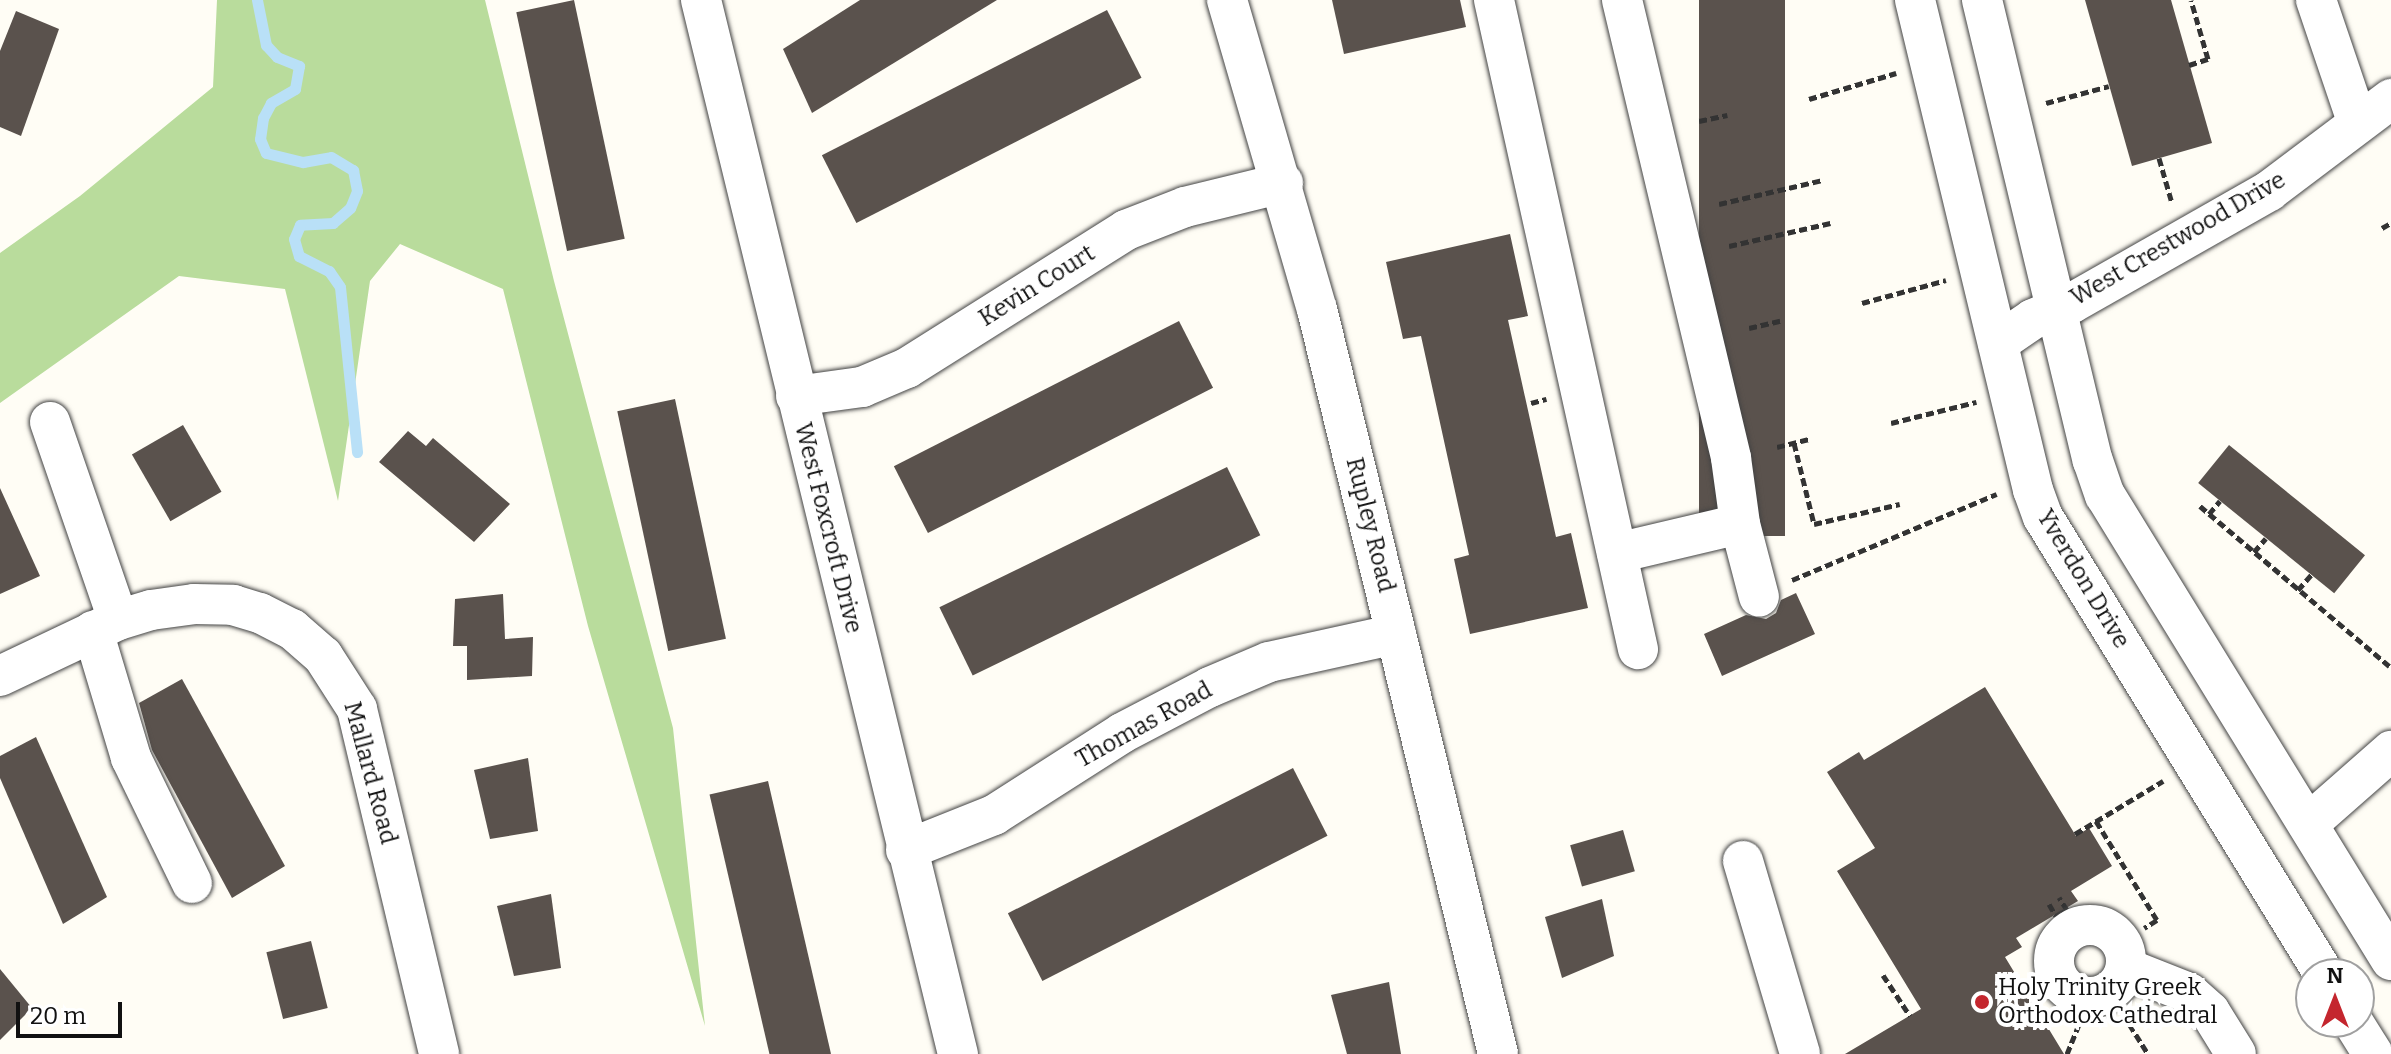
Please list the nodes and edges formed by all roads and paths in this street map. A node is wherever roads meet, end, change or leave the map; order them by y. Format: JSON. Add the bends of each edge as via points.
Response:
{"nodes":[{"id":1,"x":701,"y":0,"type":"edge"},
{"id":2,"x":1227,"y":0,"type":"edge"},
{"id":3,"x":1494,"y":0,"type":"edge"},
{"id":4,"x":1622,"y":0,"type":"edge"},
{"id":5,"x":1915,"y":0,"type":"edge"},
{"id":6,"x":1982,"y":0,"type":"edge"},
{"id":7,"x":2191,"y":0,"type":"edge"},
{"id":8,"x":2316,"y":0,"type":"edge"},
{"id":9,"x":2189,"y":65,"type":"dead end"},
{"id":10,"x":1900,"y":72,"type":"dead end"},
{"id":11,"x":2109,"y":86,"type":"dead end"},
{"id":12,"x":1809,"y":99,"type":"dead end"},
{"id":13,"x":2391,"y":99,"type":"edge"},
{"id":14,"x":2034,"y":106,"type":"dead end"},
{"id":15,"x":1727,"y":115,"type":"dead end"},
{"id":16,"x":1699,"y":121,"type":"dead end"},
{"id":17,"x":2357,"y":121,"type":"junction"},
{"id":18,"x":2159,"y":158,"type":"dead end"},
{"id":19,"x":1823,"y":180,"type":"dead end"},
{"id":20,"x":1283,"y":183,"type":"junction"},
{"id":21,"x":1719,"y":204,"type":"dead end"},
{"id":22,"x":2174,"y":212,"type":"dead end"},
{"id":23,"x":1830,"y":223,"type":"dead end"},
{"id":24,"x":2391,"y":223,"type":"edge"},
{"id":25,"x":2382,"y":228,"type":"dead end"},
{"id":26,"x":1729,"y":246,"type":"dead end"},
{"id":27,"x":1951,"y":279,"type":"dead end"},
{"id":28,"x":1862,"y":303,"type":"dead end"},
{"id":29,"x":2056,"y":309,"type":"junction"},
{"id":30,"x":1780,"y":321,"type":"dead end"},
{"id":31,"x":1749,"y":328,"type":"dead end"},
{"id":32,"x":1998,"y":343,"type":"junction"},
{"id":33,"x":796,"y":396,"type":"junction"},
{"id":34,"x":1980,"y":402,"type":"dead end"},
{"id":35,"x":50,"y":422,"type":"dead end"},
{"id":36,"x":1891,"y":423,"type":"dead end"},
{"id":37,"x":1809,"y":439,"type":"dead end"},
{"id":38,"x":1794,"y":443,"type":"junction"},
{"id":39,"x":1777,"y":447,"type":"dead end"},
{"id":40,"x":2001,"y":492,"type":"dead end"},
{"id":41,"x":2220,"y":501,"type":"dead end"},
{"id":42,"x":1900,"y":504,"type":"dead end"},
{"id":43,"x":2200,"y":506,"type":"dead end"},
{"id":44,"x":2209,"y":514,"type":"junction"},
{"id":45,"x":1740,"y":524,"type":"junction"},
{"id":46,"x":2266,"y":538,"type":"dead end"},
{"id":47,"x":2254,"y":552,"type":"junction"},
{"id":48,"x":1617,"y":553,"type":"junction"},
{"id":49,"x":2312,"y":574,"type":"dead end"},
{"id":50,"x":2298,"y":590,"type":"junction"},
{"id":51,"x":1759,"y":597,"type":"joint"},
{"id":52,"x":106,"y":626,"type":"junction"},
{"id":53,"x":1396,"y":634,"type":"junction"},
{"id":54,"x":1638,"y":649,"type":"dead end"},
{"id":55,"x":2389,"y":666,"type":"dead end"},
{"id":56,"x":0,"y":676,"type":"edge"},
{"id":57,"x":2391,"y":751,"type":"edge"},
{"id":58,"x":2167,"y":779,"type":"dead end"},
{"id":59,"x":2096,"y":821,"type":"junction"},
{"id":60,"x":2308,"y":824,"type":"junction"},
{"id":61,"x":2075,"y":834,"type":"dead end"},
{"id":62,"x":906,"y":850,"type":"junction"},
{"id":63,"x":1743,"y":861,"type":"dead end"},
{"id":64,"x":192,"y":883,"type":"dead end"},
{"id":65,"x":2059,"y":897,"type":"dead end"},
{"id":66,"x":2049,"y":904,"type":"dead end"},
{"id":67,"x":2144,"y":928,"type":"dead end"},
{"id":68,"x":2314,"y":958,"type":"edge"},
{"id":69,"x":2391,"y":960,"type":"edge"},
{"id":70,"x":2126,"y":968,"type":"dead end"},
{"id":71,"x":1883,"y":975,"type":"dead end"},
{"id":72,"x":2038,"y":993,"type":"dead end"},
{"id":73,"x":2030,"y":998,"type":"dead end"},
{"id":74,"x":2123,"y":1014,"type":"dead end"},
{"id":75,"x":1910,"y":1016,"type":"dead end"},
{"id":76,"x":2080,"y":1022,"type":"dead end"},
{"id":77,"x":439,"y":1054,"type":"edge"},
{"id":78,"x":958,"y":1054,"type":"edge"},
{"id":79,"x":1498,"y":1054,"type":"edge"},
{"id":80,"x":1800,"y":1054,"type":"edge"},
{"id":81,"x":2067,"y":1054,"type":"edge"},
{"id":82,"x":2148,"y":1054,"type":"edge"},
{"id":83,"x":2236,"y":1054,"type":"edge"}],
"edges":[{"from":1,"to":33,"type":"street","name":"West Foxcroft Drive"},
{"from":2,"to":20,"type":"street","name":"Rupley Road"},
{"from":3,"to":48,"type":"street"},
{"from":4,"to":45,"type":"street","via":[[1731,458]]},
{"from":5,"to":32,"type":"street","name":"Yverdon Drive"},
{"from":6,"to":29,"type":"street"},
{"from":7,"to":9,"type":"path","via":[[2208,59]]},
{"from":8,"to":17,"type":"street"},
{"from":10,"to":12,"type":"path"},
{"from":11,"to":14,"type":"path"},
{"from":13,"to":17,"type":"street","name":"West Crestwood Drive"},
{"from":15,"to":16,"type":"path"},
{"from":17,"to":29,"type":"street","name":"West Crestwood Drive","via":[[2269,191]]},
{"from":18,"to":22,"type":"path"},
{"from":19,"to":21,"type":"path"},
{"from":20,"to":33,"type":"street","name":"Kevin Court","via":[[1185,207],[1126,230],[907,368],[862,387]]},
{"from":20,"to":53,"type":"street","name":"Rupley Road"},
{"from":23,"to":26,"type":"path"},
{"from":24,"to":25,"type":"path"},
{"from":27,"to":28,"type":"path"},
{"from":29,"to":32,"type":"street","name":"West Crestwood Drive"},
{"from":29,"to":60,"type":"street","via":[[2105,495]]},
{"from":30,"to":31,"type":"path"},
{"from":32,"to":68,"type":"street","name":"Yverdon Drive","via":[[2043,517]]},
{"from":33,"to":62,"type":"street","name":"West Foxcroft Drive"},
{"from":34,"to":36,"type":"path"},
{"from":35,"to":52,"type":"street"},
{"from":37,"to":38,"type":"path"},
{"from":38,"to":39,"type":"path"},
{"from":38,"to":42,"type":"path","via":[[1814,524]]},
{"from":40,"to":51,"type":"path"},
{"from":41,"to":44,"type":"path"},
{"from":43,"to":44,"type":"path"},
{"from":44,"to":47,"type":"path"},
{"from":45,"to":48,"type":"street"},
{"from":45,"to":51,"type":"street"},
{"from":46,"to":47,"type":"path"},
{"from":47,"to":50,"type":"path"},
{"from":48,"to":54,"type":"street"},
{"from":49,"to":50,"type":"path"},
{"from":50,"to":55,"type":"path"},
{"from":52,"to":56,"type":"street","name":"Mallard Road"},
{"from":52,"to":64,"type":"street","via":[[131,758]]},
{"from":52,"to":77,"type":"street","name":"Mallard Road","via":[[151,610],[233,605],[292,629],[323,656],[357,709]]},
{"from":53,"to":62,"type":"street","name":"Thomas Road","via":[[1269,662],[1210,687],[1122,733],[994,815]]},
{"from":53,"to":79,"type":"street","name":"Rupley Road"},
{"from":57,"to":60,"type":"street"},
{"from":58,"to":59,"type":"path"},
{"from":59,"to":61,"type":"path"},
{"from":59,"to":67,"type":"path","via":[[2157,920]]},
{"from":60,"to":69,"type":"street"},
{"from":62,"to":78,"type":"street","name":"West Foxcroft Drive"},
{"from":63,"to":80,"type":"street"},
{"from":65,"to":66,"type":"path","via":[[2067,910],[2056,916]]},
{"from":70,"to":83,"type":"street","via":[[2189,993],[2210,1012]]},
{"from":71,"to":75,"type":"path"},
{"from":72,"to":73,"type":"path"},
{"from":74,"to":82,"type":"path"},
{"from":76,"to":81,"type":"path"}]}
